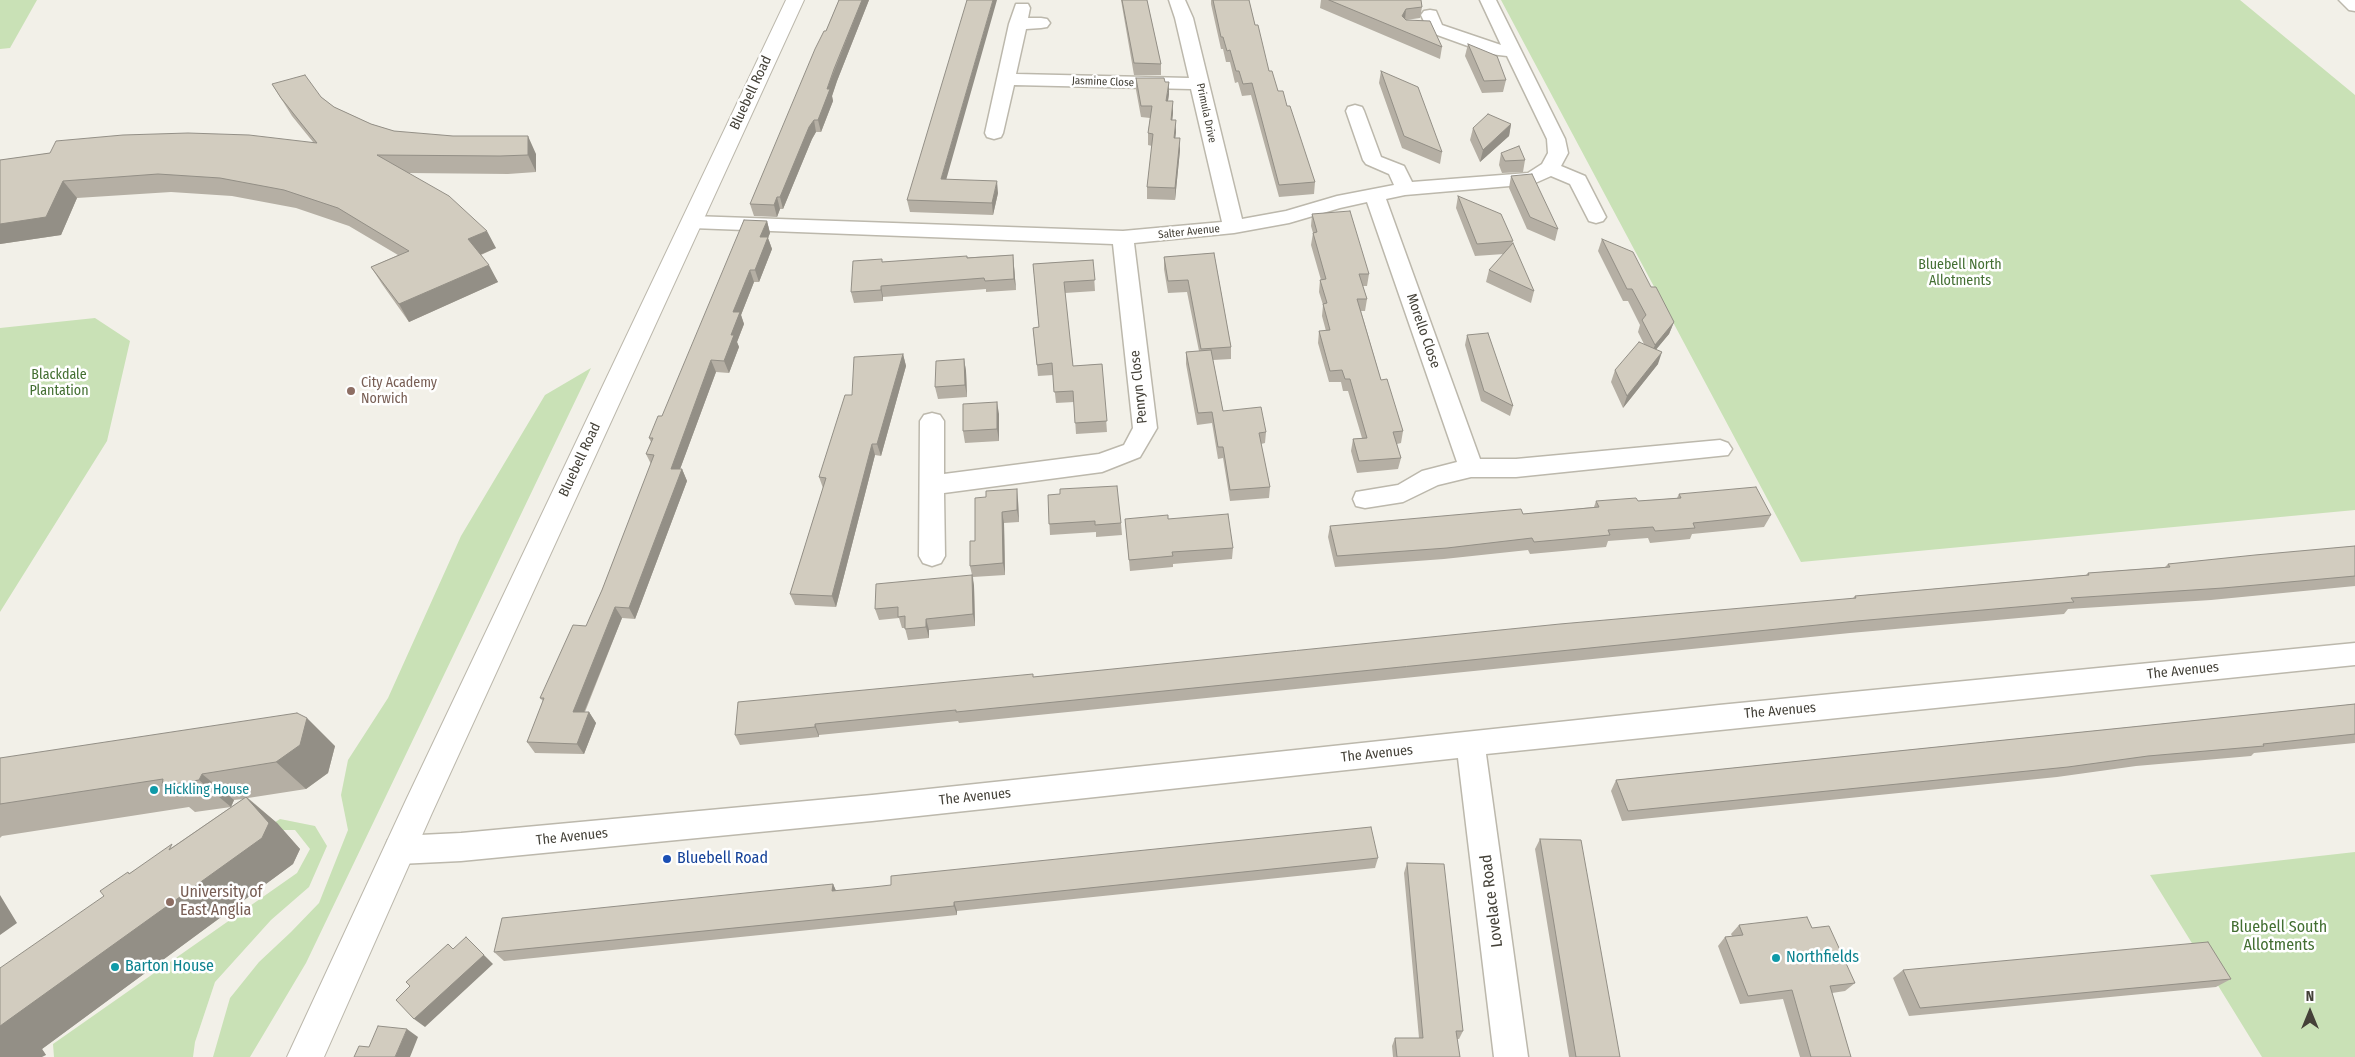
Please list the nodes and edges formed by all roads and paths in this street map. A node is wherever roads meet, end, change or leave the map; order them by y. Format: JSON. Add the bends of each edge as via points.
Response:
{"nodes":[{"id":1,"x":795,"y":0,"type":"edge"},
{"id":2,"x":1177,"y":0,"type":"edge"},
{"id":3,"x":1488,"y":0,"type":"edge"},
{"id":4,"x":2347,"y":0,"type":"edge"},
{"id":5,"x":2355,"y":6,"type":"edge"},
{"id":6,"x":1427,"y":22,"type":"edge"},
{"id":7,"x":1041,"y":23,"type":"dead end"},
{"id":8,"x":1514,"y":52,"type":"junction"},
{"id":9,"x":1006,"y":79,"type":"junction"},
{"id":10,"x":1200,"y":84,"type":"junction"},
{"id":11,"x":1355,"y":111,"type":"dead end"},
{"id":12,"x":994,"y":133,"type":"dead end"},
{"id":13,"x":1550,"y":168,"type":"junction"},
{"id":14,"x":1405,"y":189,"type":"junction"},
{"id":15,"x":1374,"y":194,"type":"junction"},
{"id":16,"x":1596,"y":217,"type":"dead end"},
{"id":17,"x":692,"y":222,"type":"junction"},
{"id":18,"x":1234,"y":227,"type":"junction"},
{"id":19,"x":1123,"y":238,"type":"junction"},
{"id":20,"x":932,"y":421,"type":"dead end"},
{"id":21,"x":1720,"y":449,"type":"dead end"},
{"id":22,"x":1471,"y":468,"type":"junction"},
{"id":23,"x":932,"y":485,"type":"junction"},
{"id":24,"x":1366,"y":499,"type":"dead end"},
{"id":25,"x":932,"y":556,"type":"dead end"},
{"id":26,"x":2355,"y":654,"type":"edge"},
{"id":27,"x":1470,"y":744,"type":"junction"},
{"id":28,"x":399,"y":850,"type":"junction"},
{"id":29,"x":305,"y":1057,"type":"edge"},
{"id":30,"x":1511,"y":1057,"type":"edge"}],
"edges":[{"from":1,"to":17,"type":"street","name":"Bluebell Road"},
{"from":2,"to":10,"type":"street","name":"Primula Drive"},
{"from":3,"to":8,"type":"street"},
{"from":4,"to":5,"type":"street"},
{"from":6,"to":8,"type":"street","via":[[1435,28],[1496,50]]},
{"from":7,"to":9,"type":"street","via":[[1020,16]]},
{"from":8,"to":13,"type":"street","via":[[1556,139],[1558,153]]},
{"from":9,"to":10,"type":"street","name":"Jasmine Close"},
{"from":9,"to":12,"type":"street"},
{"from":10,"to":18,"type":"street","name":"Primula Drive"},
{"from":11,"to":14,"type":"street","via":[[1373,160],[1397,170]]},
{"from":13,"to":14,"type":"street","name":"Salter Avenue","via":[[1533,178]]},
{"from":13,"to":16,"type":"street","via":[[1578,180]]},
{"from":14,"to":15,"type":"street","name":"Salter Avenue"},
{"from":15,"to":18,"type":"street","name":"Salter Avenue","via":[[1289,217]]},
{"from":15,"to":22,"type":"street","name":"Morello Close"},
{"from":17,"to":19,"type":"street","name":"Salter Avenue"},
{"from":17,"to":28,"type":"street","name":"Bluebell Road"},
{"from":18,"to":19,"type":"street","name":"Salter Avenue"},
{"from":19,"to":23,"type":"street","name":"Penryn Close","via":[[1145,428],[1132,450],[1102,463]]},
{"from":20,"to":23,"type":"street"},
{"from":21,"to":22,"type":"street","via":[[1516,468]]},
{"from":22,"to":24,"type":"street","via":[[1431,477],[1403,493]]},
{"from":23,"to":25,"type":"street"},
{"from":26,"to":27,"type":"street","name":"The Avenues"},
{"from":27,"to":28,"type":"street","name":"The Avenues","via":[[862,809],[471,847]]},
{"from":27,"to":30,"type":"street","name":"Lovelace Road","via":[[1479,793]]},
{"from":28,"to":29,"type":"street","name":"Bluebell Road"}]}
